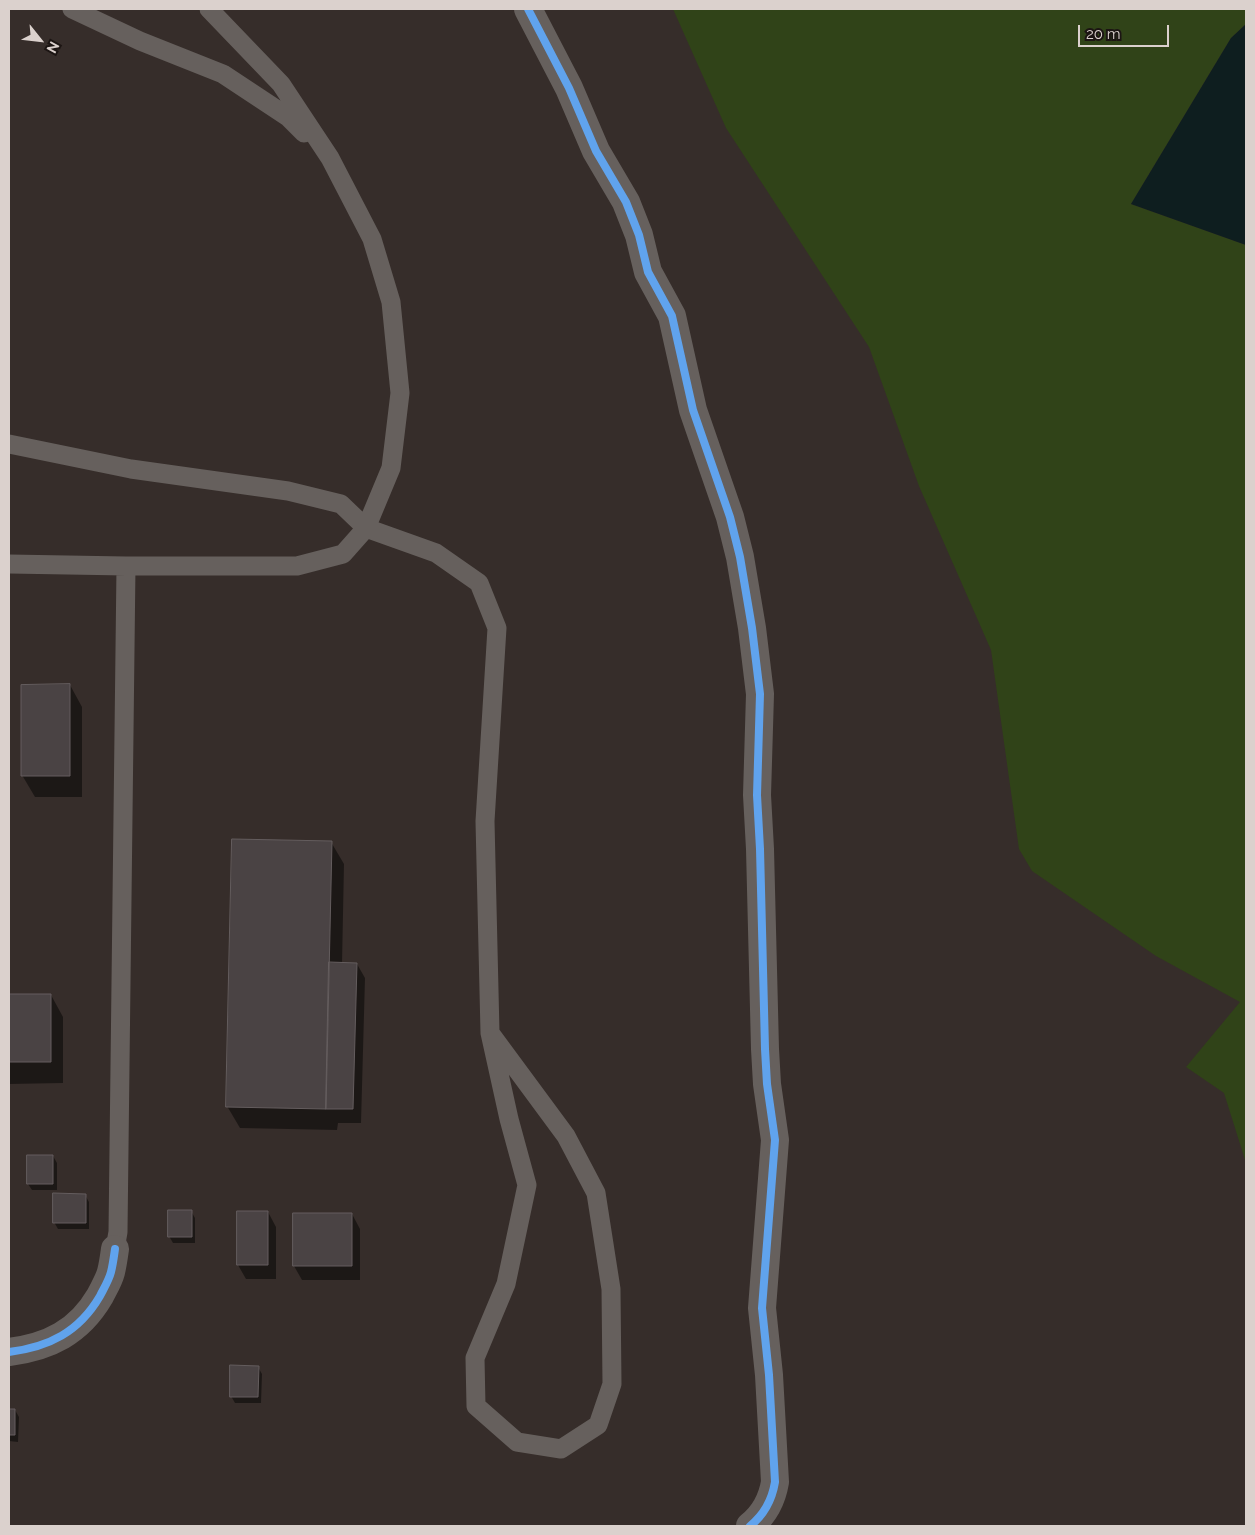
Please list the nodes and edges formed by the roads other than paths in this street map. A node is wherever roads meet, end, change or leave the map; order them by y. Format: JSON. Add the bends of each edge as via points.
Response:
{"nodes":[{"id":1,"x":72,"y":9,"type":"edge"},
{"id":2,"x":209,"y":9,"type":"edge"},
{"id":3,"x":528,"y":9,"type":"edge"},
{"id":4,"x":330,"y":158,"type":"junction"},
{"id":5,"x":9,"y":444,"type":"edge"},
{"id":6,"x":366,"y":528,"type":"junction"},
{"id":7,"x":9,"y":564,"type":"edge"},
{"id":8,"x":126,"y":566,"type":"junction"},
{"id":9,"x":490,"y":1033,"type":"junction"},
{"id":10,"x":115,"y":1249,"type":"joint"},
{"id":11,"x":9,"y":1352,"type":"edge"},
{"id":12,"x":750,"y":1526,"type":"edge"}],
"edges":[{"from":1,"to":4,"type":"lane","via":[[140,41],[223,74],[288,117]]},
{"from":2,"to":4,"type":"lane","via":[[281,84]]},
{"from":3,"to":12,"type":"street","via":[[569,88],[596,150],[626,202],[639,235],[648,272],[672,316],[693,410],[730,517],[752,628],[760,694],[757,795],[765,1049],[775,1140],[762,1308],[775,1482],[766,1509]]},
{"from":4,"to":6,"type":"lane","via":[[372,239],[391,302],[400,393],[391,468]]},
{"from":5,"to":6,"type":"lane","via":[[131,469],[288,491],[341,504]]},
{"from":6,"to":8,"type":"lane","via":[[344,554],[297,566]]},
{"from":6,"to":9,"type":"lane","via":[[436,553],[478,583],[497,628],[485,821]]},
{"from":7,"to":8,"type":"lane"},
{"from":8,"to":10,"type":"lane","via":[[118,1232]]},
{"from":9,"to":9,"type":"lane","via":[[527,1185],[506,1284],[475,1358],[476,1406],[517,1442],[561,1449],[598,1425],[612,1384],[611,1289],[596,1193],[566,1136]]},
{"from":10,"to":11,"type":"street","via":[[104,1288],[80,1324],[62,1336],[26,1350]]}]}
